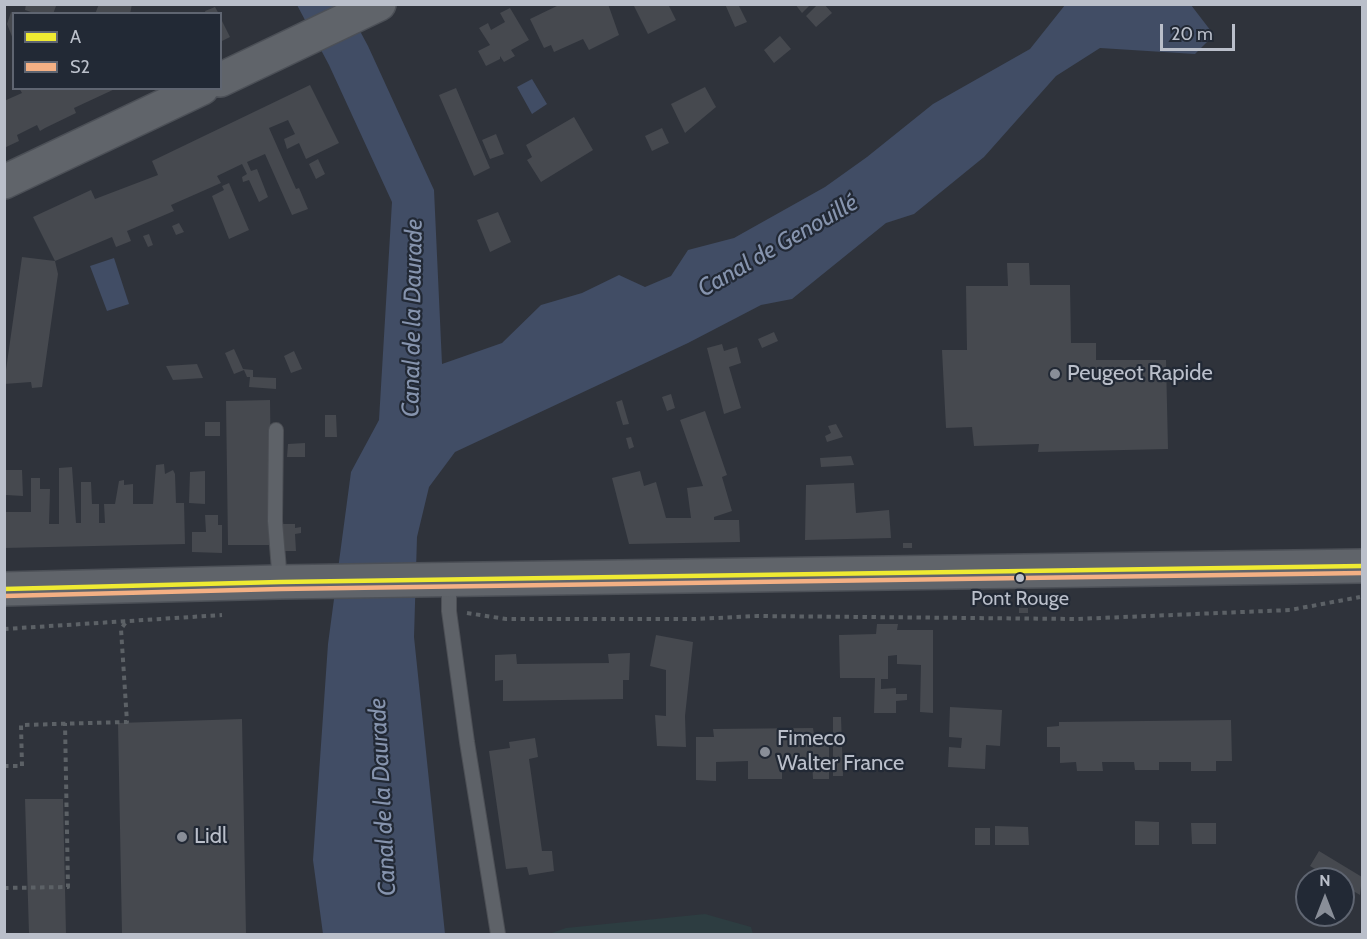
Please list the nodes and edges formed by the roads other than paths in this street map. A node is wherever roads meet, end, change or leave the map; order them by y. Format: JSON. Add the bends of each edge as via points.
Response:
{"nodes":[{"id":1,"x":378,"y":5,"type":"edge"},
{"id":2,"x":222,"y":79,"type":"edge"},
{"id":3,"x":198,"y":90,"type":"edge"},
{"id":4,"x":4,"y":182,"type":"edge"},
{"id":5,"x":276,"y":430,"type":"dead end"},
{"id":6,"x":1362,"y":566,"type":"edge"},
{"id":7,"x":280,"y":582,"type":"junction"},
{"id":8,"x":4,"y":589,"type":"edge"},
{"id":9,"x":449,"y":595,"type":"junction"},
{"id":10,"x":498,"y":934,"type":"edge"}],
"edges":[{"from":1,"to":2,"type":"main road"},
{"from":3,"to":4,"type":"main road"},
{"from":5,"to":7,"type":"lane","via":[[275,520]]},
{"from":6,"to":9,"type":"main road"},
{"from":7,"to":8,"type":"main road"},
{"from":7,"to":9,"type":"main road"},
{"from":9,"to":10,"type":"lane"}]}
